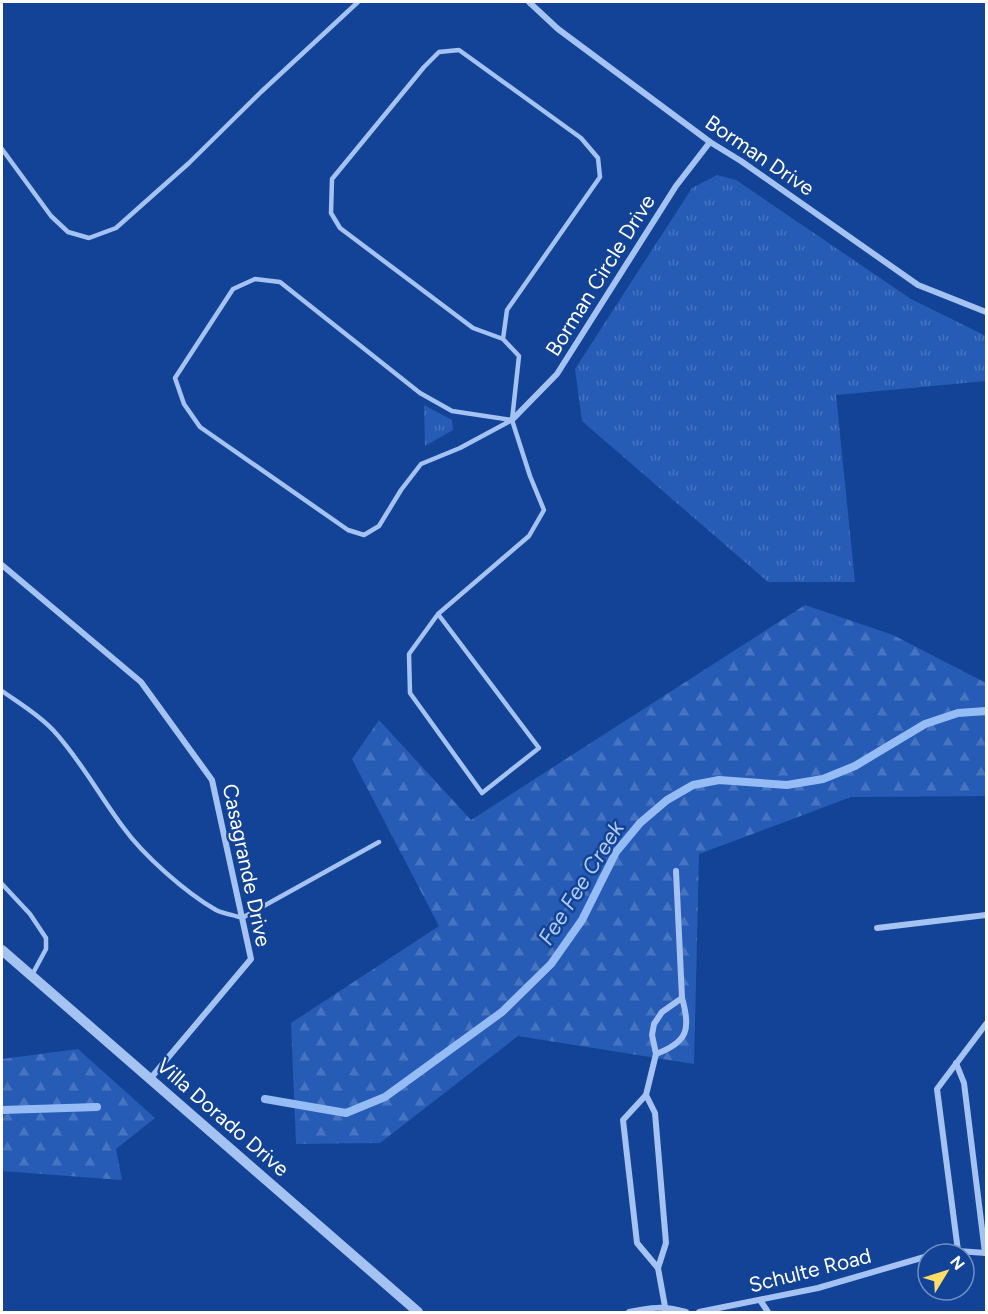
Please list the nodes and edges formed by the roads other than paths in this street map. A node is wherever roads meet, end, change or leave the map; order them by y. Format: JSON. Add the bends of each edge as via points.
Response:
{"nodes":[{"id":1,"x":358,"y":2,"type":"edge"},
{"id":2,"x":529,"y":2,"type":"edge"},
{"id":3,"x":710,"y":142,"type":"junction"},
{"id":4,"x":2,"y":150,"type":"edge"},
{"id":5,"x":987,"y":312,"type":"edge"},
{"id":6,"x":503,"y":339,"type":"junction"},
{"id":7,"x":513,"y":420,"type":"junction"},
{"id":8,"x":2,"y":565,"type":"edge"},
{"id":9,"x":438,"y":614,"type":"junction"},
{"id":10,"x":2,"y":691,"type":"edge"},
{"id":11,"x":379,"y":842,"type":"dead end"},
{"id":12,"x":675,"y":871,"type":"dead end"},
{"id":13,"x":2,"y":884,"type":"edge"},
{"id":14,"x":987,"y":915,"type":"edge"},
{"id":15,"x":242,"y":918,"type":"junction"},
{"id":16,"x":877,"y":928,"type":"dead end"},
{"id":17,"x":2,"y":950,"type":"edge"},
{"id":18,"x":31,"y":977,"type":"junction"},
{"id":19,"x":682,"y":998,"type":"junction"},
{"id":20,"x":987,"y":1024,"type":"edge"},
{"id":21,"x":656,"y":1054,"type":"junction"},
{"id":22,"x":956,"y":1063,"type":"junction"},
{"id":23,"x":150,"y":1079,"type":"junction"},
{"id":24,"x":646,"y":1095,"type":"junction"},
{"id":25,"x":957,"y":1242,"type":"edge"},
{"id":26,"x":986,"y":1253,"type":"edge"},
{"id":27,"x":916,"y":1259,"type":"edge"},
{"id":28,"x":658,"y":1268,"type":"junction"},
{"id":29,"x":760,"y":1300,"type":"junction"},
{"id":30,"x":665,"y":1310,"type":"edge"},
{"id":31,"x":418,"y":1312,"type":"edge"},
{"id":32,"x":629,"y":1312,"type":"edge"},
{"id":33,"x":686,"y":1312,"type":"edge"},
{"id":34,"x":699,"y":1312,"type":"edge"},
{"id":35,"x":768,"y":1312,"type":"edge"}],
"edges":[{"from":1,"to":4,"type":"lane","via":[[116,228],[89,238],[68,232],[51,216]]},
{"from":2,"to":3,"type":"street","name":"Borman Drive","via":[[558,29]]},
{"from":3,"to":5,"type":"street","name":"Borman Drive","via":[[918,285]]},
{"from":3,"to":7,"type":"street","name":"Borman Circle Drive","via":[[676,186],[556,374]]},
{"from":6,"to":6,"type":"lane","via":[[507,310],[600,177],[598,158],[581,138],[459,50],[439,52],[332,178],[331,213],[340,228],[473,328]]},
{"from":6,"to":7,"type":"lane","via":[[519,356]]},
{"from":7,"to":7,"type":"lane","via":[[452,411],[420,393],[280,282],[255,279],[233,289],[175,378],[184,404],[200,427],[348,530],[364,535],[379,526],[421,464]]},
{"from":7,"to":9,"type":"lane","via":[[544,510],[529,536]]},
{"from":8,"to":15,"type":"street","name":"Casagrande Drive","via":[[141,682],[212,780]]},
{"from":9,"to":9,"type":"lane","via":[[409,654],[410,693],[482,793],[539,748]]},
{"from":10,"to":15,"type":"lane","via":[[52,729],[123,828],[148,856],[217,910]]},
{"from":11,"to":15,"type":"lane"},
{"from":12,"to":19,"type":"street"},
{"from":13,"to":18,"type":"lane","via":[[46,938],[46,949]]},
{"from":14,"to":16,"type":"street"},
{"from":15,"to":23,"type":"street","name":"Casagrande Drive","via":[[251,959]]},
{"from":17,"to":18,"type":"street","name":"Villa Dorado Drive"},
{"from":18,"to":23,"type":"street","name":"Villa Dorado Drive"},
{"from":19,"to":21,"type":"street","via":[[662,1012],[654,1024]]},
{"from":19,"to":21,"type":"street","via":[[687,1028],[671,1049]]},
{"from":20,"to":22,"type":"street"},
{"from":21,"to":24,"type":"street"},
{"from":22,"to":25,"type":"street","via":[[937,1089]]},
{"from":22,"to":26,"type":"street","via":[[964,1083]]},
{"from":23,"to":31,"type":"street","name":"Villa Dorado Drive"},
{"from":24,"to":28,"type":"street","via":[[655,1113],[666,1243]]},
{"from":24,"to":28,"type":"street","via":[[623,1120],[637,1243]]},
{"from":27,"to":29,"type":"street","name":"Schulte Road"},
{"from":28,"to":30,"type":"street"},
{"from":29,"to":34,"type":"street","name":"Schulte Road"},
{"from":29,"to":35,"type":"street"},
{"from":30,"to":32,"type":"street"},
{"from":30,"to":33,"type":"street"}]}
